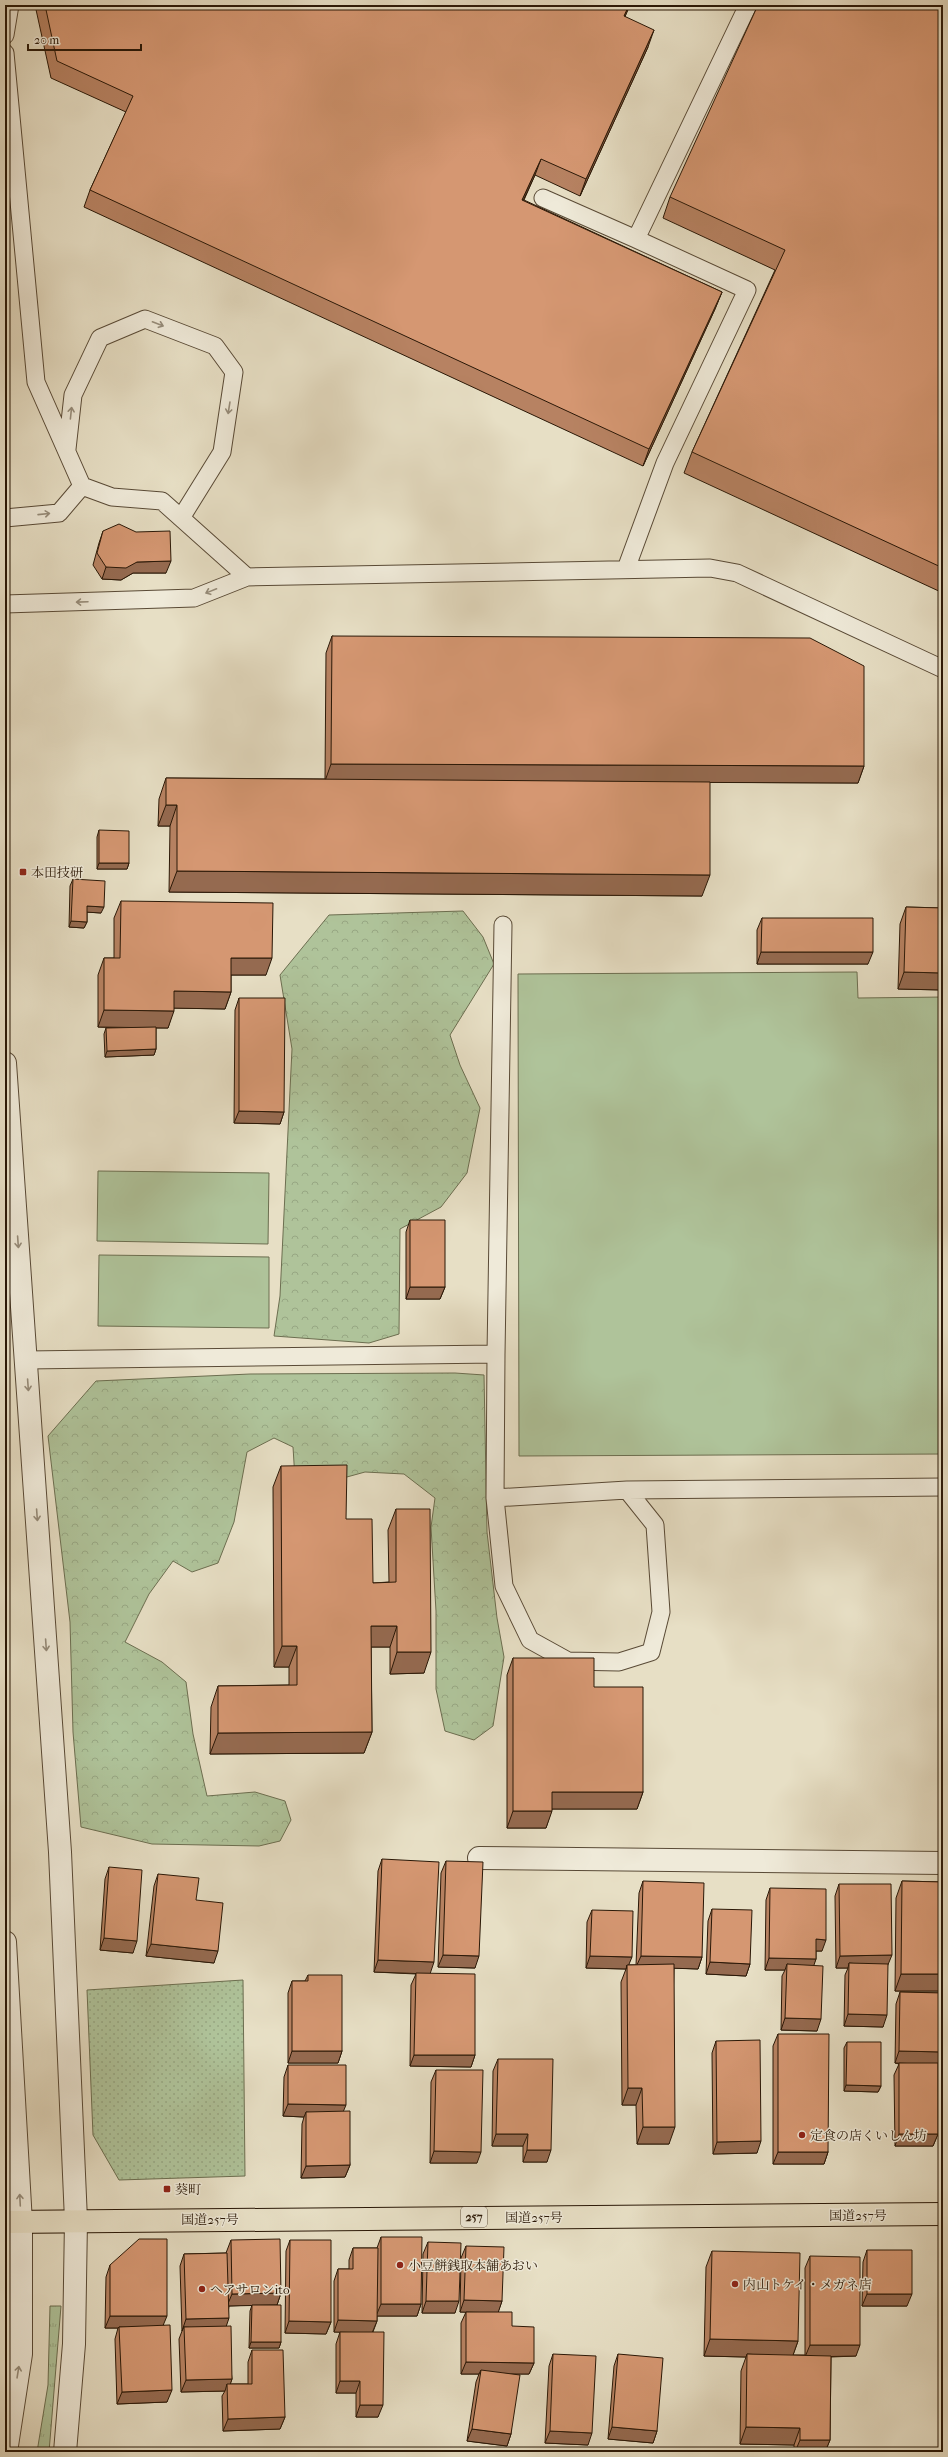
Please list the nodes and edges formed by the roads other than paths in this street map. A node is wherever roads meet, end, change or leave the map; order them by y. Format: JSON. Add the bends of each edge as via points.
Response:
{"nodes":[{"id":1,"x":10,"y":5,"type":"edge"},
{"id":2,"x":748,"y":5,"type":"edge"},
{"id":3,"x":5,"y":35,"type":"edge"},
{"id":4,"x":5,"y":54,"type":"edge"},
{"id":5,"x":543,"y":198,"type":"dead end"},
{"id":6,"x":636,"y":239,"type":"junction"},
{"id":7,"x":67,"y":451,"type":"junction"},
{"id":8,"x":82,"y":486,"type":"junction"},
{"id":9,"x":5,"y":518,"type":"edge"},
{"id":10,"x":181,"y":518,"type":"junction"},
{"id":11,"x":626,"y":570,"type":"junction"},
{"id":12,"x":247,"y":577,"type":"junction"},
{"id":13,"x":5,"y":604,"type":"edge"},
{"id":14,"x":943,"y":669,"type":"edge"},
{"id":15,"x":503,"y":925,"type":"dead end"},
{"id":16,"x":5,"y":1063,"type":"edge"},
{"id":17,"x":496,"y":1354,"type":"junction"},
{"id":18,"x":26,"y":1360,"type":"junction"},
{"id":19,"x":943,"y":1487,"type":"edge"},
{"id":20,"x":627,"y":1490,"type":"junction"},
{"id":21,"x":495,"y":1498,"type":"junction"},
{"id":22,"x":479,"y":1858,"type":"dead end"},
{"id":23,"x":943,"y":1863,"type":"edge"},
{"id":24,"x":5,"y":1942,"type":"edge"},
{"id":25,"x":943,"y":2214,"type":"edge"},
{"id":26,"x":76,"y":2220,"type":"junction"},
{"id":27,"x":13,"y":2223,"type":"edge"},
{"id":28,"x":6,"y":2452,"type":"edge"},
{"id":29,"x":66,"y":2452,"type":"edge"}],
"edges":[{"from":1,"to":3,"type":"lane"},
{"from":2,"to":6,"type":"lane"},
{"from":4,"to":7,"type":"lane","via":[[36,382]]},
{"from":5,"to":6,"type":"lane"},
{"from":6,"to":11,"type":"lane","via":[[747,290],[664,463]]},
{"from":7,"to":8,"type":"lane"},
{"from":7,"to":10,"type":"lane","one_way":true,"via":[[73,395],[100,338],[145,319],[215,346],[234,372],[222,452]]},
{"from":9,"to":8,"type":"lane","one_way":true,"via":[[59,513]]},
{"from":8,"to":10,"type":"lane","via":[[112,497],[162,501]]},
{"from":10,"to":12,"type":"lane"},
{"from":11,"to":12,"type":"lane"},
{"from":11,"to":14,"type":"lane","via":[[710,568],[737,573]]},
{"from":12,"to":13,"type":"lane","one_way":true,"via":[[194,598]]},
{"from":15,"to":17,"type":"lane"},
{"from":16,"to":18,"type":"street","one_way":true},
{"from":17,"to":18,"type":"lane"},
{"from":17,"to":21,"type":"lane"},
{"from":18,"to":26,"type":"street","one_way":true,"via":[[60,1852]]},
{"from":19,"to":20,"type":"lane"},
{"from":20,"to":21,"type":"lane"},
{"from":20,"to":21,"type":"lane","via":[[655,1525],[661,1612],[650,1652],[619,1662],[568,1661],[530,1640],[504,1586]]},
{"from":22,"to":23,"type":"street"},
{"from":27,"to":24,"type":"street","one_way":true},
{"from":25,"to":26,"type":"highway","name":"国道257号","number":"257"},
{"from":26,"to":27,"type":"highway","name":"国道257号","number":"257"},
{"from":26,"to":29,"type":"street","via":[[74,2344]]},
{"from":28,"to":27,"type":"street","one_way":true,"via":[[21,2354]]}]}
